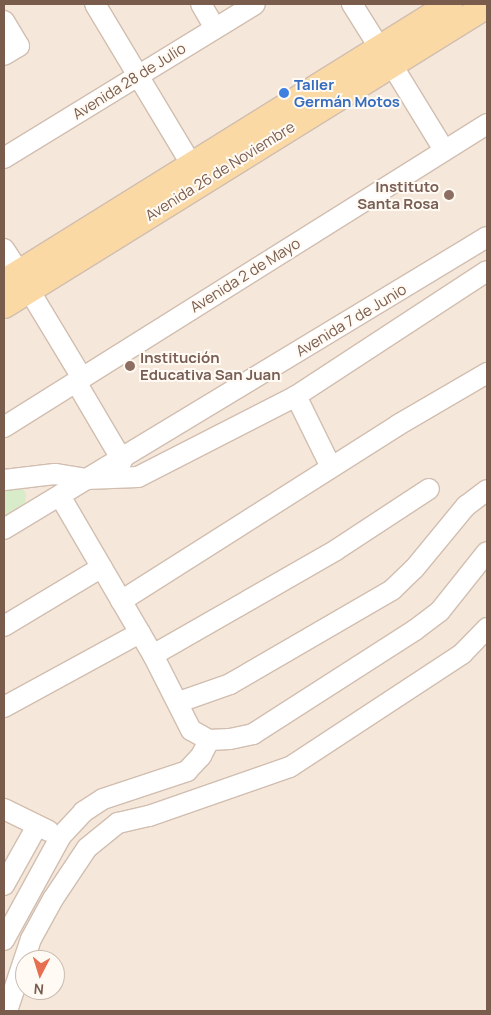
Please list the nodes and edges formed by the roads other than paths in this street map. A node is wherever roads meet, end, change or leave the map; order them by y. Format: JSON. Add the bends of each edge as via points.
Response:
{"nodes":[{"id":1,"x":95,"y":4,"type":"edge"},
{"id":2,"x":201,"y":4,"type":"edge"},
{"id":3,"x":255,"y":4,"type":"edge"},
{"id":4,"x":352,"y":4,"type":"edge"},
{"id":5,"x":449,"y":4,"type":"edge"},
{"id":6,"x":487,"y":4,"type":"edge"},
{"id":7,"x":4,"y":20,"type":"edge"},
{"id":8,"x":215,"y":28,"type":"junction"},
{"id":9,"x":11,"y":51,"type":"edge"},
{"id":10,"x":386,"y":56,"type":"junction"},
{"id":11,"x":138,"y":76,"type":"junction"},
{"id":12,"x":487,"y":124,"type":"edge"},
{"id":13,"x":444,"y":150,"type":"junction"},
{"id":14,"x":4,"y":158,"type":"edge"},
{"id":15,"x":201,"y":171,"type":"junction"},
{"id":16,"x":487,"y":237,"type":"edge"},
{"id":17,"x":4,"y":249,"type":"edge"},
{"id":18,"x":487,"y":271,"type":"edge"},
{"id":19,"x":17,"y":281,"type":"edge"},
{"id":20,"x":4,"y":305,"type":"edge"},
{"id":21,"x":487,"y":373,"type":"edge"},
{"id":22,"x":79,"y":380,"type":"junction"},
{"id":23,"x":296,"y":396,"type":"junction"},
{"id":24,"x":4,"y":427,"type":"edge"},
{"id":25,"x":122,"y":460,"type":"junction"},
{"id":26,"x":331,"y":467,"type":"junction"},
{"id":27,"x":86,"y":479,"type":"junction"},
{"id":28,"x":4,"y":480,"type":"edge"},
{"id":29,"x":429,"y":489,"type":"dead end"},
{"id":30,"x":487,"y":490,"type":"edge"},
{"id":31,"x":60,"y":496,"type":"junction"},
{"id":32,"x":4,"y":529,"type":"edge"},
{"id":33,"x":487,"y":552,"type":"edge"},
{"id":34,"x":102,"y":567,"type":"junction"},
{"id":35,"x":121,"y":601,"type":"junction"},
{"id":36,"x":4,"y":626,"type":"edge"},
{"id":37,"x":487,"y":628,"type":"edge"},
{"id":38,"x":140,"y":633,"type":"junction"},
{"id":39,"x":153,"y":655,"type":"junction"},
{"id":40,"x":179,"y":702,"type":"junction"},
{"id":41,"x":4,"y":707,"type":"edge"},
{"id":42,"x":209,"y":740,"type":"junction"},
{"id":43,"x":4,"y":809,"type":"edge"},
{"id":44,"x":37,"y":826,"type":"junction"},
{"id":45,"x":61,"y":836,"type":"junction"},
{"id":46,"x":4,"y":885,"type":"edge"},
{"id":47,"x":4,"y":940,"type":"edge"},
{"id":48,"x":7,"y":1011,"type":"edge"}],
"edges":[{"from":1,"to":11,"type":"street"},
{"from":2,"to":8,"type":"street"},
{"from":3,"to":8,"type":"street","name":"Avenida 28 de Julio"},
{"from":4,"to":10,"type":"street"},
{"from":5,"to":10,"type":"main road","name":"Avenida 26 de Noviembre"},
{"from":6,"to":10,"type":"main road","name":"Avenida 26 de Noviembre"},
{"from":7,"to":9,"type":"street"},
{"from":8,"to":11,"type":"street","name":"Avenida 28 de Julio"},
{"from":10,"to":13,"type":"street"},
{"from":10,"to":15,"type":"main road","name":"Avenida 26 de Noviembre"},
{"from":11,"to":14,"type":"street","name":"Avenida 28 de Julio"},
{"from":11,"to":15,"type":"street"},
{"from":12,"to":13,"type":"street","name":"Avenida 2 de Mayo"},
{"from":13,"to":22,"type":"street","name":"Avenida 2 de Mayo"},
{"from":15,"to":19,"type":"main road","name":"Avenida 26 de Noviembre"},
{"from":16,"to":25,"type":"street","name":"Avenida 7 de Junio"},
{"from":17,"to":19,"type":"street"},
{"from":18,"to":23,"type":"street","name":"Avenida 7 de Junio"},
{"from":19,"to":20,"type":"main road","name":"Avenida 26 de Noviembre"},
{"from":19,"to":22,"type":"street"},
{"from":21,"to":26,"type":"street"},
{"from":22,"to":24,"type":"street","name":"Avenida 2 de Mayo"},
{"from":22,"to":25,"type":"street"},
{"from":23,"to":26,"type":"street"},
{"from":23,"to":27,"type":"street","name":"Avenida 7 de Junio","via":[[138,476]]},
{"from":25,"to":27,"type":"street","name":"Avenida 7 de Junio"},
{"from":26,"to":35,"type":"street"},
{"from":27,"to":28,"type":"street","via":[[55,474]]},
{"from":27,"to":31,"type":"street","name":"Avenida 7 de Junio"},
{"from":29,"to":39,"type":"street","via":[[336,550]]},
{"from":30,"to":40,"type":"street","via":[[466,506],[414,569],[392,590],[230,684]]},
{"from":31,"to":32,"type":"street","name":"Avenida 7 de Junio"},
{"from":31,"to":34,"type":"street"},
{"from":33,"to":42,"type":"street","via":[[440,611],[415,630],[253,734],[230,740]]},
{"from":34,"to":35,"type":"street"},
{"from":34,"to":36,"type":"street"},
{"from":35,"to":38,"type":"street"},
{"from":37,"to":48,"type":"street","via":[[462,654],[290,768],[112,827],[87,848],[40,920]]},
{"from":38,"to":39,"type":"street"},
{"from":38,"to":41,"type":"street"},
{"from":39,"to":40,"type":"street"},
{"from":40,"to":42,"type":"street","via":[[191,730]]},
{"from":42,"to":45,"type":"street","via":[[201,756],[187,771],[103,799],[83,812]]},
{"from":43,"to":44,"type":"street"},
{"from":44,"to":45,"type":"street"},
{"from":44,"to":46,"type":"street"},
{"from":45,"to":47,"type":"street"}]}
